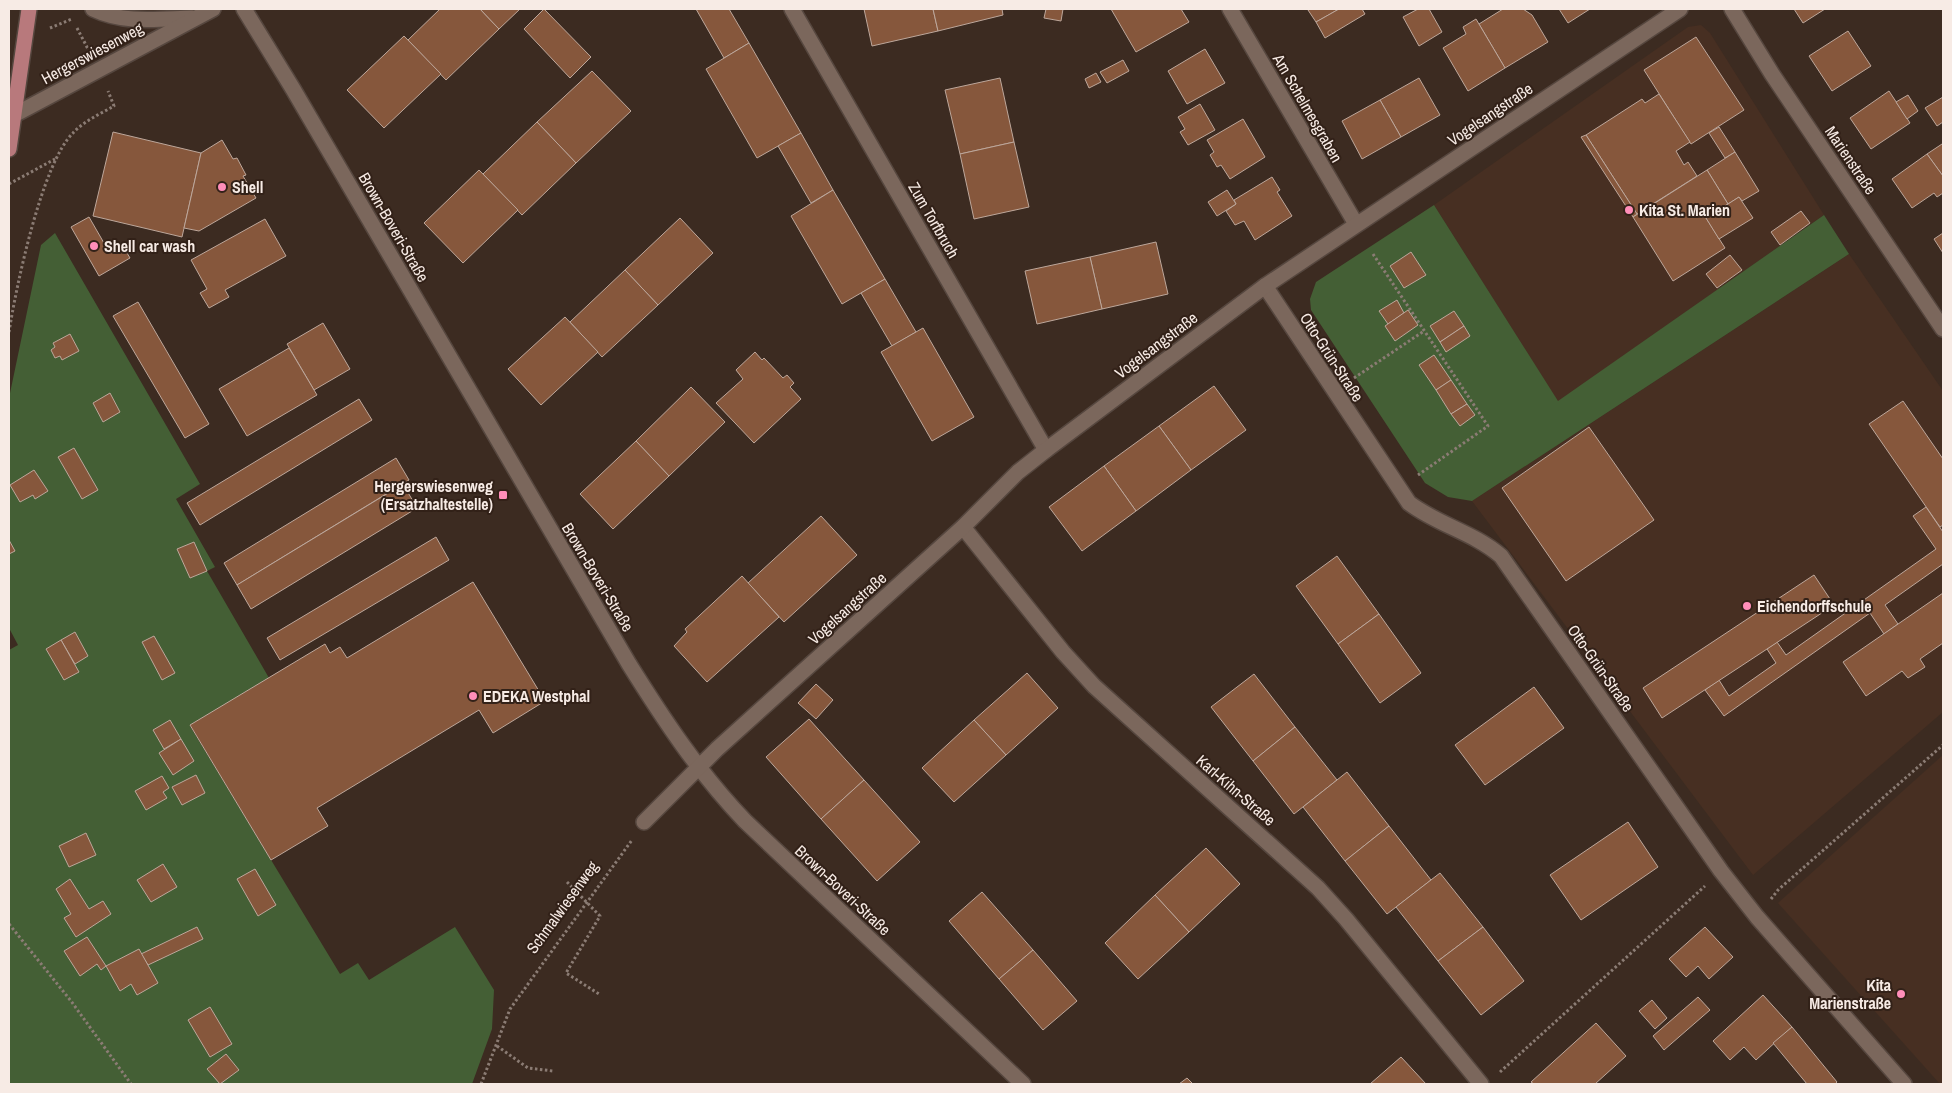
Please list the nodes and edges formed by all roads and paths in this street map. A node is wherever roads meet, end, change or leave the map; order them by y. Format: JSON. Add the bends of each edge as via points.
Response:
{"nodes":[{"id":1,"x":29,"y":9,"type":"edge"},
{"id":2,"x":93,"y":9,"type":"edge"},
{"id":3,"x":213,"y":9,"type":"edge"},
{"id":4,"x":244,"y":9,"type":"edge"},
{"id":5,"x":792,"y":9,"type":"edge"},
{"id":6,"x":1230,"y":9,"type":"edge"},
{"id":7,"x":1680,"y":9,"type":"edge"},
{"id":8,"x":1732,"y":9,"type":"edge"},
{"id":9,"x":78,"y":14,"type":"dead end"},
{"id":10,"x":196,"y":18,"type":"junction"},
{"id":11,"x":98,"y":70,"type":"junction"},
{"id":12,"x":114,"y":106,"type":"dead end"},
{"id":13,"x":12,"y":117,"type":"edge"},
{"id":14,"x":9,"y":150,"type":"edge"},
{"id":15,"x":55,"y":158,"type":"junction"},
{"id":16,"x":9,"y":184,"type":"edge"},
{"id":17,"x":1356,"y":224,"type":"junction"},
{"id":18,"x":1373,"y":254,"type":"dead end"},
{"id":19,"x":1265,"y":286,"type":"junction"},
{"id":20,"x":1943,"y":329,"type":"edge"},
{"id":21,"x":1424,"y":331,"type":"junction"},
{"id":22,"x":9,"y":332,"type":"edge"},
{"id":23,"x":1334,"y":391,"type":"junction"},
{"id":24,"x":1046,"y":450,"type":"junction"},
{"id":25,"x":1398,"y":489,"type":"junction"},
{"id":26,"x":963,"y":527,"type":"junction"},
{"id":27,"x":1943,"y":745,"type":"edge"},
{"id":28,"x":698,"y":767,"type":"junction"},
{"id":29,"x":644,"y":822,"type":"joint"},
{"id":30,"x":1721,"y":871,"type":"junction"},
{"id":31,"x":567,"y":882,"type":"dead end"},
{"id":32,"x":587,"y":902,"type":"junction"},
{"id":33,"x":1757,"y":917,"type":"junction"},
{"id":34,"x":9,"y":924,"type":"edge"},
{"id":35,"x":599,"y":994,"type":"dead end"},
{"id":36,"x":497,"y":1046,"type":"junction"},
{"id":37,"x":553,"y":1071,"type":"dead end"},
{"id":38,"x":1487,"y":1081,"type":"edge"},
{"id":39,"x":131,"y":1084,"type":"edge"},
{"id":40,"x":481,"y":1084,"type":"edge"},
{"id":41,"x":1023,"y":1084,"type":"edge"},
{"id":42,"x":1904,"y":1084,"type":"edge"}],
"edges":[{"from":1,"to":13,"type":"main road"},
{"from":2,"to":10,"type":"street","via":[[129,19]]},
{"from":3,"to":10,"type":"street","name":"Hergerswiesenweg"},
{"from":4,"to":28,"type":"street","name":"Brown-Boveri-Straße","via":[[629,664]]},
{"from":5,"to":24,"type":"street","name":"Zum Torfbruch"},
{"from":6,"to":17,"type":"street","name":"Am Schelmesgraben"},
{"from":7,"to":17,"type":"street","name":"Vogelsangstraße"},
{"from":8,"to":20,"type":"street","name":"Marienstraße"},
{"from":9,"to":11,"type":"path","via":[[72,19]]},
{"from":10,"to":11,"type":"street","name":"Hergerswiesenweg"},
{"from":11,"to":13,"type":"street","name":"Hergerswiesenweg"},
{"from":12,"to":15,"type":"path","via":[[73,133]]},
{"from":13,"to":14,"type":"main road"},
{"from":15,"to":16,"type":"path"},
{"from":15,"to":22,"type":"path","via":[[29,241]]},
{"from":17,"to":19,"type":"street","name":"Vogelsangstraße"},
{"from":18,"to":21,"type":"path"},
{"from":19,"to":23,"type":"street","name":"Otto-Grün-Straße"},
{"from":19,"to":24,"type":"street","name":"Vogelsangstraße"},
{"from":21,"to":23,"type":"path"},
{"from":21,"to":25,"type":"path","via":[[1488,426]]},
{"from":23,"to":25,"type":"street","name":"Otto-Grün-Straße"},
{"from":24,"to":26,"type":"street","name":"Vogelsangstraße","via":[[1018,472]]},
{"from":25,"to":30,"type":"street","name":"Otto-Grün-Straße","via":[[1421,512],[1477,538],[1501,556]]},
{"from":26,"to":28,"type":"street","name":"Vogelsangstraße"},
{"from":26,"to":38,"type":"street","name":"Karl-Kihn-Straße","via":[[1094,686],[1318,888]]},
{"from":27,"to":33,"type":"path","via":[[1778,890]]},
{"from":28,"to":29,"type":"street"},
{"from":28,"to":41,"type":"street","name":"Brown-Boveri-Straße","via":[[745,821]]},
{"from":29,"to":32,"type":"path","name":"Schmalwiesenweg"},
{"from":30,"to":33,"type":"street","name":"Otto-Grün-Straße"},
{"from":30,"to":38,"type":"path"},
{"from":31,"to":32,"type":"path"},
{"from":32,"to":35,"type":"path","via":[[600,916],[566,973]]},
{"from":32,"to":36,"type":"path","name":"Schmalwiesenweg","via":[[510,1009]]},
{"from":33,"to":42,"type":"street","name":"Otto-Grün-Straße"},
{"from":34,"to":39,"type":"path","via":[[71,1001]]},
{"from":36,"to":37,"type":"path","via":[[528,1068]]},
{"from":36,"to":40,"type":"path","name":"Schmalwiesenweg"}]}
